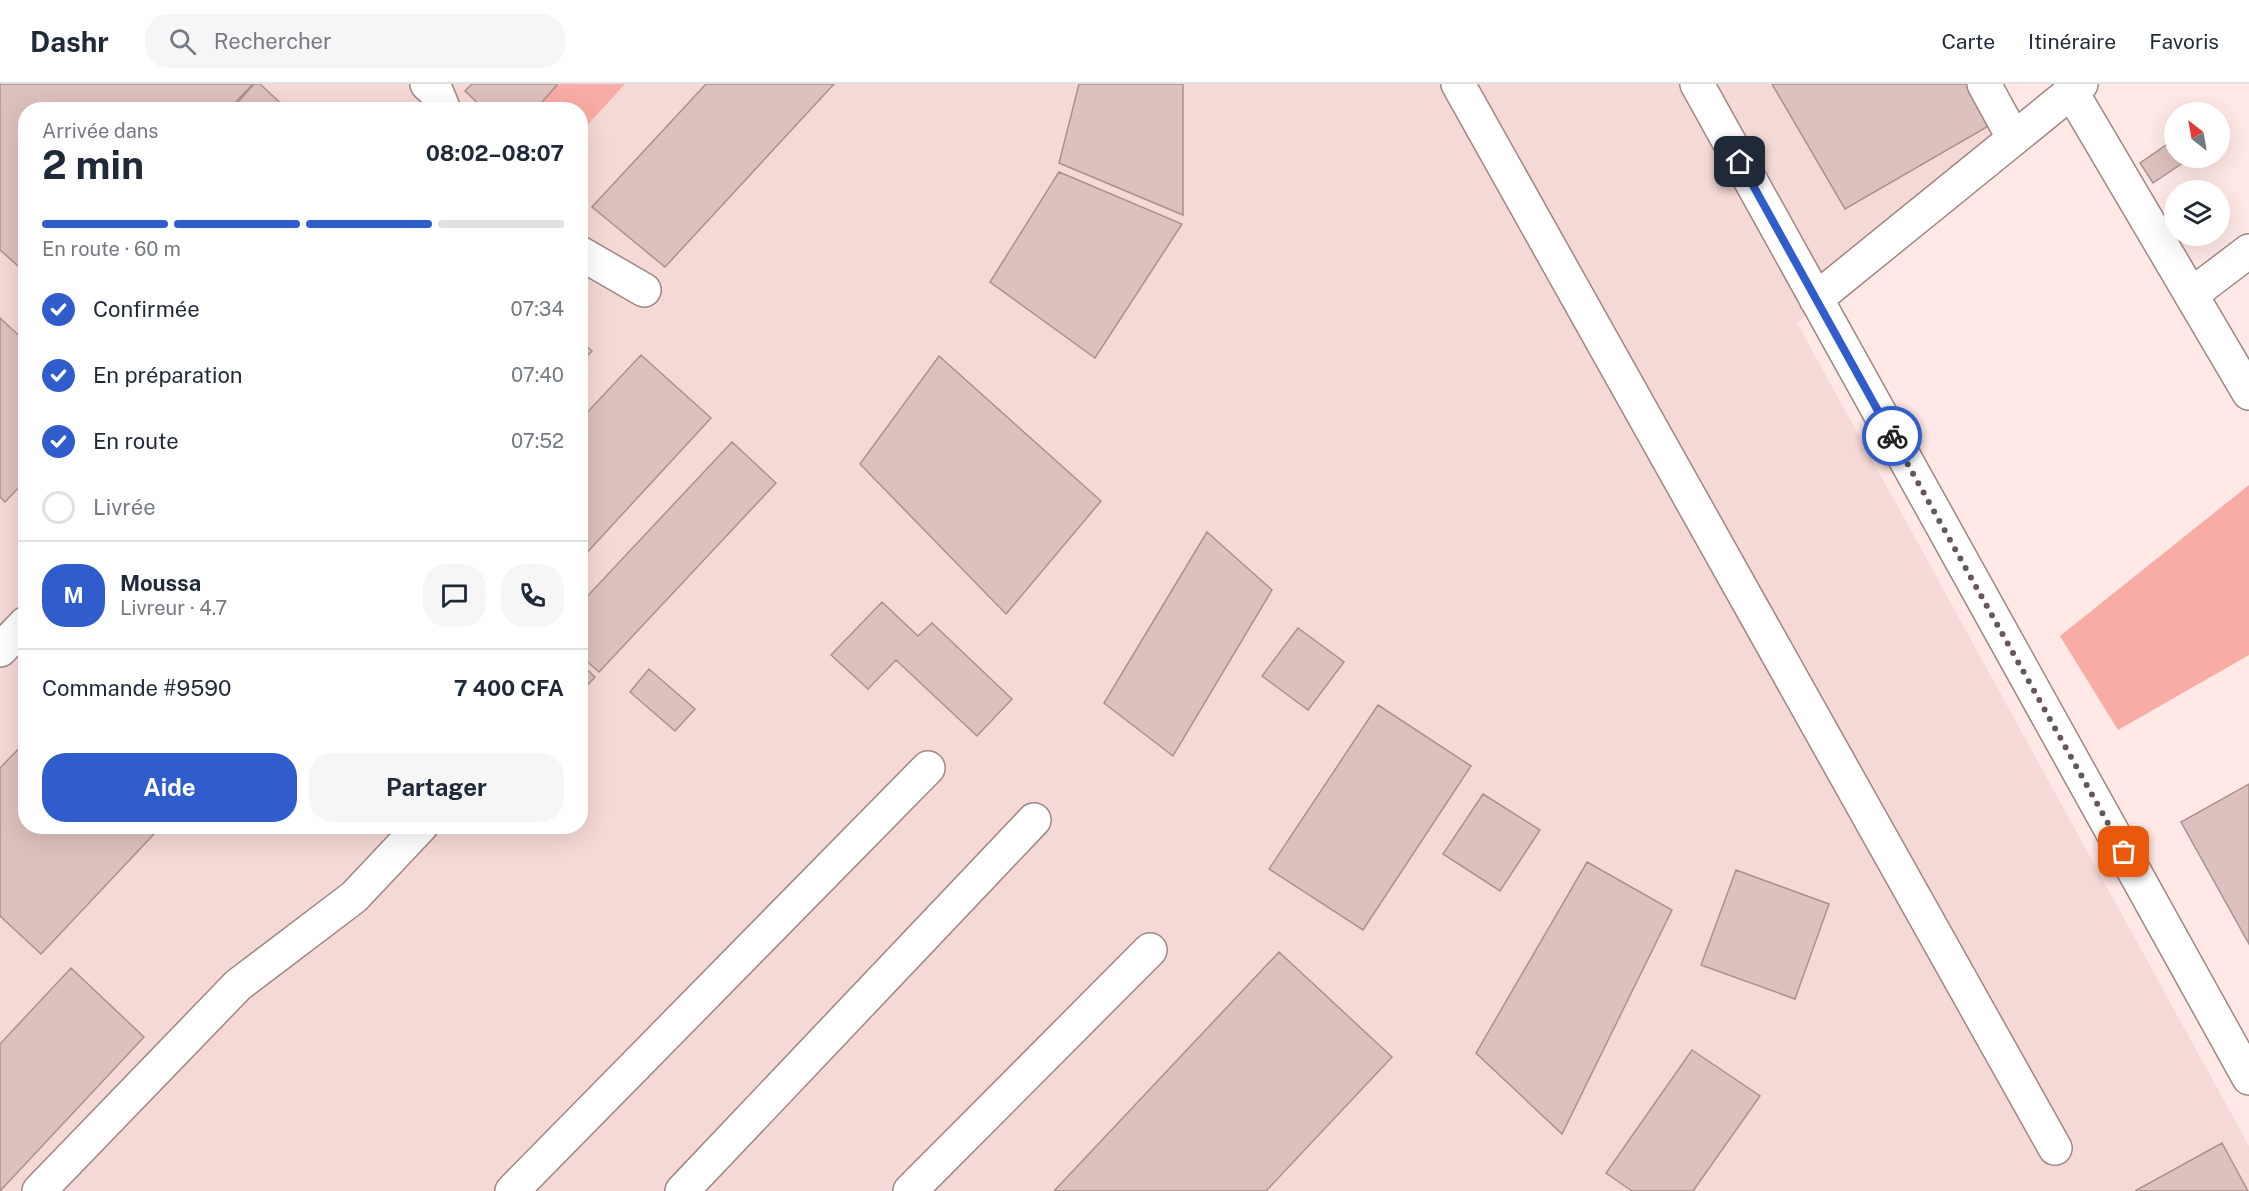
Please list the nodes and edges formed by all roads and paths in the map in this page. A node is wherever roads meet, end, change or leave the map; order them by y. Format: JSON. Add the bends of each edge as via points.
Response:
{"nodes":[{"id":1,"x":427,"y":84,"type":"edge"},
{"id":2,"x":1458,"y":84,"type":"edge"},
{"id":3,"x":1697,"y":84,"type":"edge"},
{"id":4,"x":1983,"y":84,"type":"edge"},
{"id":5,"x":2076,"y":88,"type":"edge"},
{"id":6,"x":441,"y":102,"type":"edge"},
{"id":7,"x":2013,"y":137,"type":"junction"},
{"id":8,"x":2249,"y":250,"type":"edge"},
{"id":9,"x":588,"y":258,"type":"edge"},
{"id":10,"x":644,"y":290,"type":"dead end"},
{"id":11,"x":2191,"y":295,"type":"junction"},
{"id":12,"x":1816,"y":299,"type":"junction"},
{"id":13,"x":2249,"y":393,"type":"edge"},
{"id":14,"x":18,"y":631,"type":"edge"},
{"id":15,"x":0,"y":650,"type":"edge"},
{"id":16,"x":928,"y":768,"type":"dead end"},
{"id":17,"x":1034,"y":820,"type":"dead end"},
{"id":18,"x":413,"y":834,"type":"edge"},
{"id":19,"x":1150,"y":950,"type":"dead end"},
{"id":20,"x":2249,"y":1078,"type":"edge"},
{"id":21,"x":2055,"y":1148,"type":"dead end"},
{"id":22,"x":39,"y":1191,"type":"edge"},
{"id":23,"x":513,"y":1191,"type":"edge"},
{"id":24,"x":682,"y":1191,"type":"edge"},
{"id":25,"x":910,"y":1191,"type":"edge"}],
"edges":[{"from":1,"to":6,"type":"street"},
{"from":2,"to":21,"type":"street"},
{"from":3,"to":12,"type":"street"},
{"from":4,"to":7,"type":"street"},
{"from":5,"to":7,"type":"street"},
{"from":5,"to":11,"type":"street"},
{"from":7,"to":12,"type":"street"},
{"from":8,"to":11,"type":"street"},
{"from":9,"to":10,"type":"street"},
{"from":11,"to":13,"type":"street"},
{"from":12,"to":20,"type":"street"},
{"from":14,"to":15,"type":"street"},
{"from":16,"to":23,"type":"street"},
{"from":17,"to":24,"type":"street"},
{"from":18,"to":22,"type":"street","via":[[354,897],[238,985]]},
{"from":19,"to":25,"type":"street"}]}
